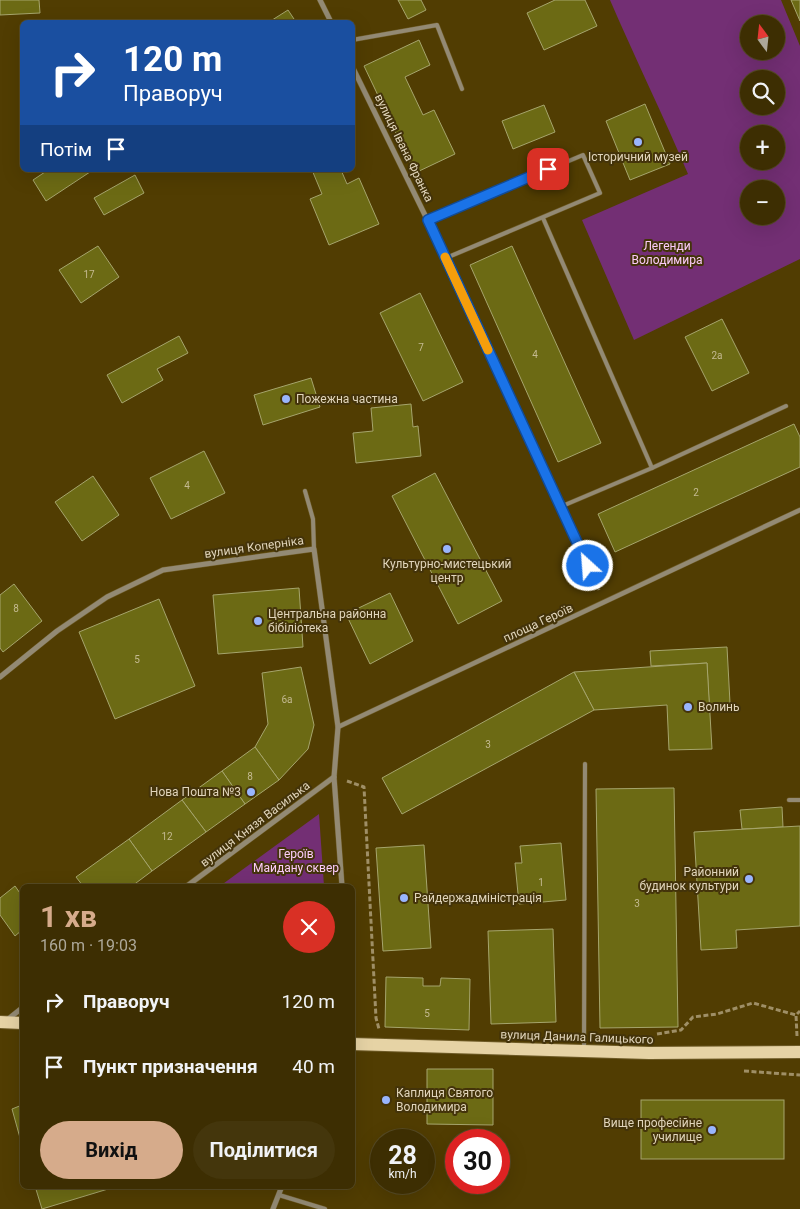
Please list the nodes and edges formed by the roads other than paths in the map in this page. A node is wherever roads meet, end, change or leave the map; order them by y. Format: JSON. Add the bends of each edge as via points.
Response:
{"nodes":[{"id":1,"x":320,"y":0,"type":"edge"},
{"id":2,"x":330,"y":20,"type":"edge"},
{"id":3,"x":355,"y":39,"type":"edge"},
{"id":4,"x":355,"y":72,"type":"edge"},
{"id":5,"x":462,"y":89,"type":"dead end"},
{"id":6,"x":543,"y":218,"type":"junction"},
{"id":7,"x":428,"y":220,"type":"junction"},
{"id":8,"x":446,"y":258,"type":"junction"},
{"id":9,"x":786,"y":406,"type":"dead end"},
{"id":10,"x":652,"y":468,"type":"junction"},
{"id":11,"x":305,"y":491,"type":"dead end"},
{"id":12,"x":560,"y":507,"type":"junction"},
{"id":13,"x":800,"y":510,"type":"edge"},
{"id":14,"x":314,"y":549,"type":"junction"},
{"id":15,"x":588,"y":566,"type":"road end"},
{"id":16,"x":0,"y":677,"type":"edge"},
{"id":17,"x":338,"y":727,"type":"junction"},
{"id":18,"x":585,"y":764,"type":"dead end"},
{"id":19,"x":334,"y":777,"type":"junction"},
{"id":20,"x":789,"y":800,"type":"dead end"},
{"id":21,"x":800,"y":800,"type":"edge"},
{"id":22,"x":190,"y":884,"type":"edge"},
{"id":23,"x":342,"y":884,"type":"edge"},
{"id":24,"x":20,"y":1009,"type":"edge"},
{"id":25,"x":2,"y":1022,"type":"edge"},
{"id":26,"x":20,"y":1023,"type":"edge"},
{"id":27,"x":355,"y":1044,"type":"edge"},
{"id":28,"x":584,"y":1050,"type":"junction"},
{"id":29,"x":800,"y":1052,"type":"edge"},
{"id":30,"x":281,"y":1189,"type":"edge"},
{"id":31,"x":278,"y":1195,"type":"junction"},
{"id":32,"x":273,"y":1209,"type":"edge"},
{"id":33,"x":325,"y":1209,"type":"edge"}],
"edges":[{"from":1,"to":2,"type":"street"},
{"from":3,"to":5,"type":"lane","via":[[437,25]]},
{"from":4,"to":7,"type":"street","name":"вулиця Івана Франка"},
{"from":6,"to":7,"type":"lane","via":[[600,193],[583,155]]},
{"from":6,"to":8,"type":"lane"},
{"from":6,"to":10,"type":"lane"},
{"from":7,"to":8,"type":"street","name":"вулиця Івана Франка"},
{"from":8,"to":12,"type":"street","name":"вулиця Івана Франка"},
{"from":9,"to":10,"type":"lane"},
{"from":10,"to":12,"type":"lane"},
{"from":11,"to":14,"type":"lane","via":[[313,519]]},
{"from":12,"to":15,"type":"street","name":"вулиця Івана Франка"},
{"from":13,"to":17,"type":"street","name":"площа Героїв"},
{"from":14,"to":16,"type":"street","name":"вулиця Коперніка","via":[[163,570],[107,597],[57,631]]},
{"from":14,"to":17,"type":"street","name":"вулиця Коперніка"},
{"from":17,"to":19,"type":"street","name":"вулиця Коперніка"},
{"from":18,"to":28,"type":"lane"},
{"from":19,"to":22,"type":"street","name":"вулиця Князя Василька"},
{"from":19,"to":23,"type":"street","name":"вулиця Коперніка"},
{"from":20,"to":21,"type":"lane"},
{"from":24,"to":25,"type":"street"},
{"from":25,"to":26,"type":"main road"},
{"from":27,"to":28,"type":"main road","name":"вулиця Данила Галицького"},
{"from":28,"to":29,"type":"main road","name":"вулиця Данила Галицького"},
{"from":30,"to":31,"type":"street"},
{"from":31,"to":32,"type":"street"},
{"from":31,"to":33,"type":"lane"}]}
